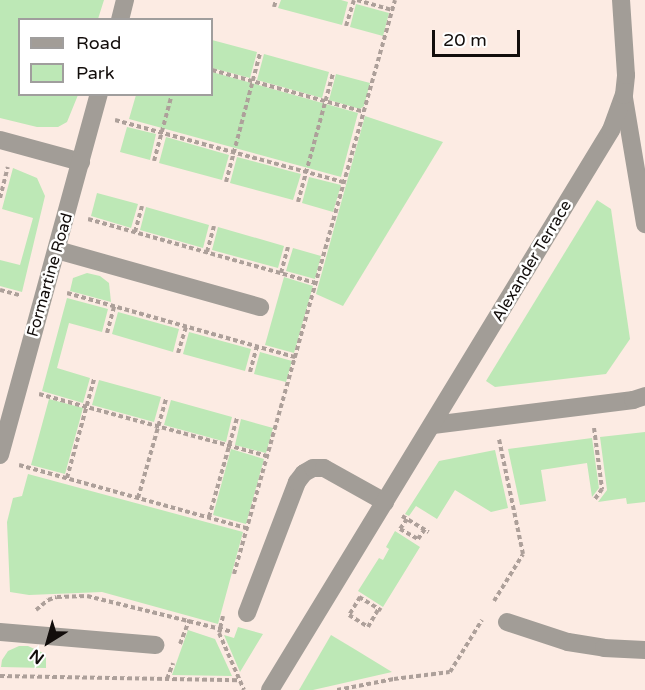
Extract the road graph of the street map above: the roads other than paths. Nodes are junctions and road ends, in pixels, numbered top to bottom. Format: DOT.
graph roads {
  1 [pos="125,0"];
  2 [pos="621,0"];
  3 [pos="120,18"];
  4 [pos="624,94"];
  5 [pos="98,96"];
  6 [pos="7,142"];
  7 [pos="81,162"];
  8 [pos="645,224"];
  9 [pos="57,250"];
  10 [pos="260,306"];
  11 [pos="645,396"];
  12 [pos="433,425"];
  13 [pos="0,454"];
  14 [pos="385,502"];
  15 [pos="247,613"];
  16 [pos="507,622"];
  17 [pos="0,632"];
  18 [pos="155,645"];
  19 [pos="645,650"];
  20 [pos="270,690"];
  1 -- 3 [label="street"];
  2 -- 4 [label="street, Alexander Terrace"];
  4 -- 8 [label="street, Alexander Terrace"];
  4 -- 12 [label="street, Alexander Terrace"];
  5 -- 7 [label="street, Formartine Road"];
  6 -- 7 [label="street"];
  7 -- 9 [label="street, Formartine Road"];
  9 -- 10 [label="street"];
  9 -- 13 [label="street, Formartine Road"];
  11 -- 12 [label="street"];
  12 -- 14 [label="street, Alexander Terrace"];
  14 -- 15 [label="street"];
  14 -- 20 [label="street, Alexander Terrace"];
  16 -- 19 [label="street"];
  17 -- 18 [label="street"];
}
